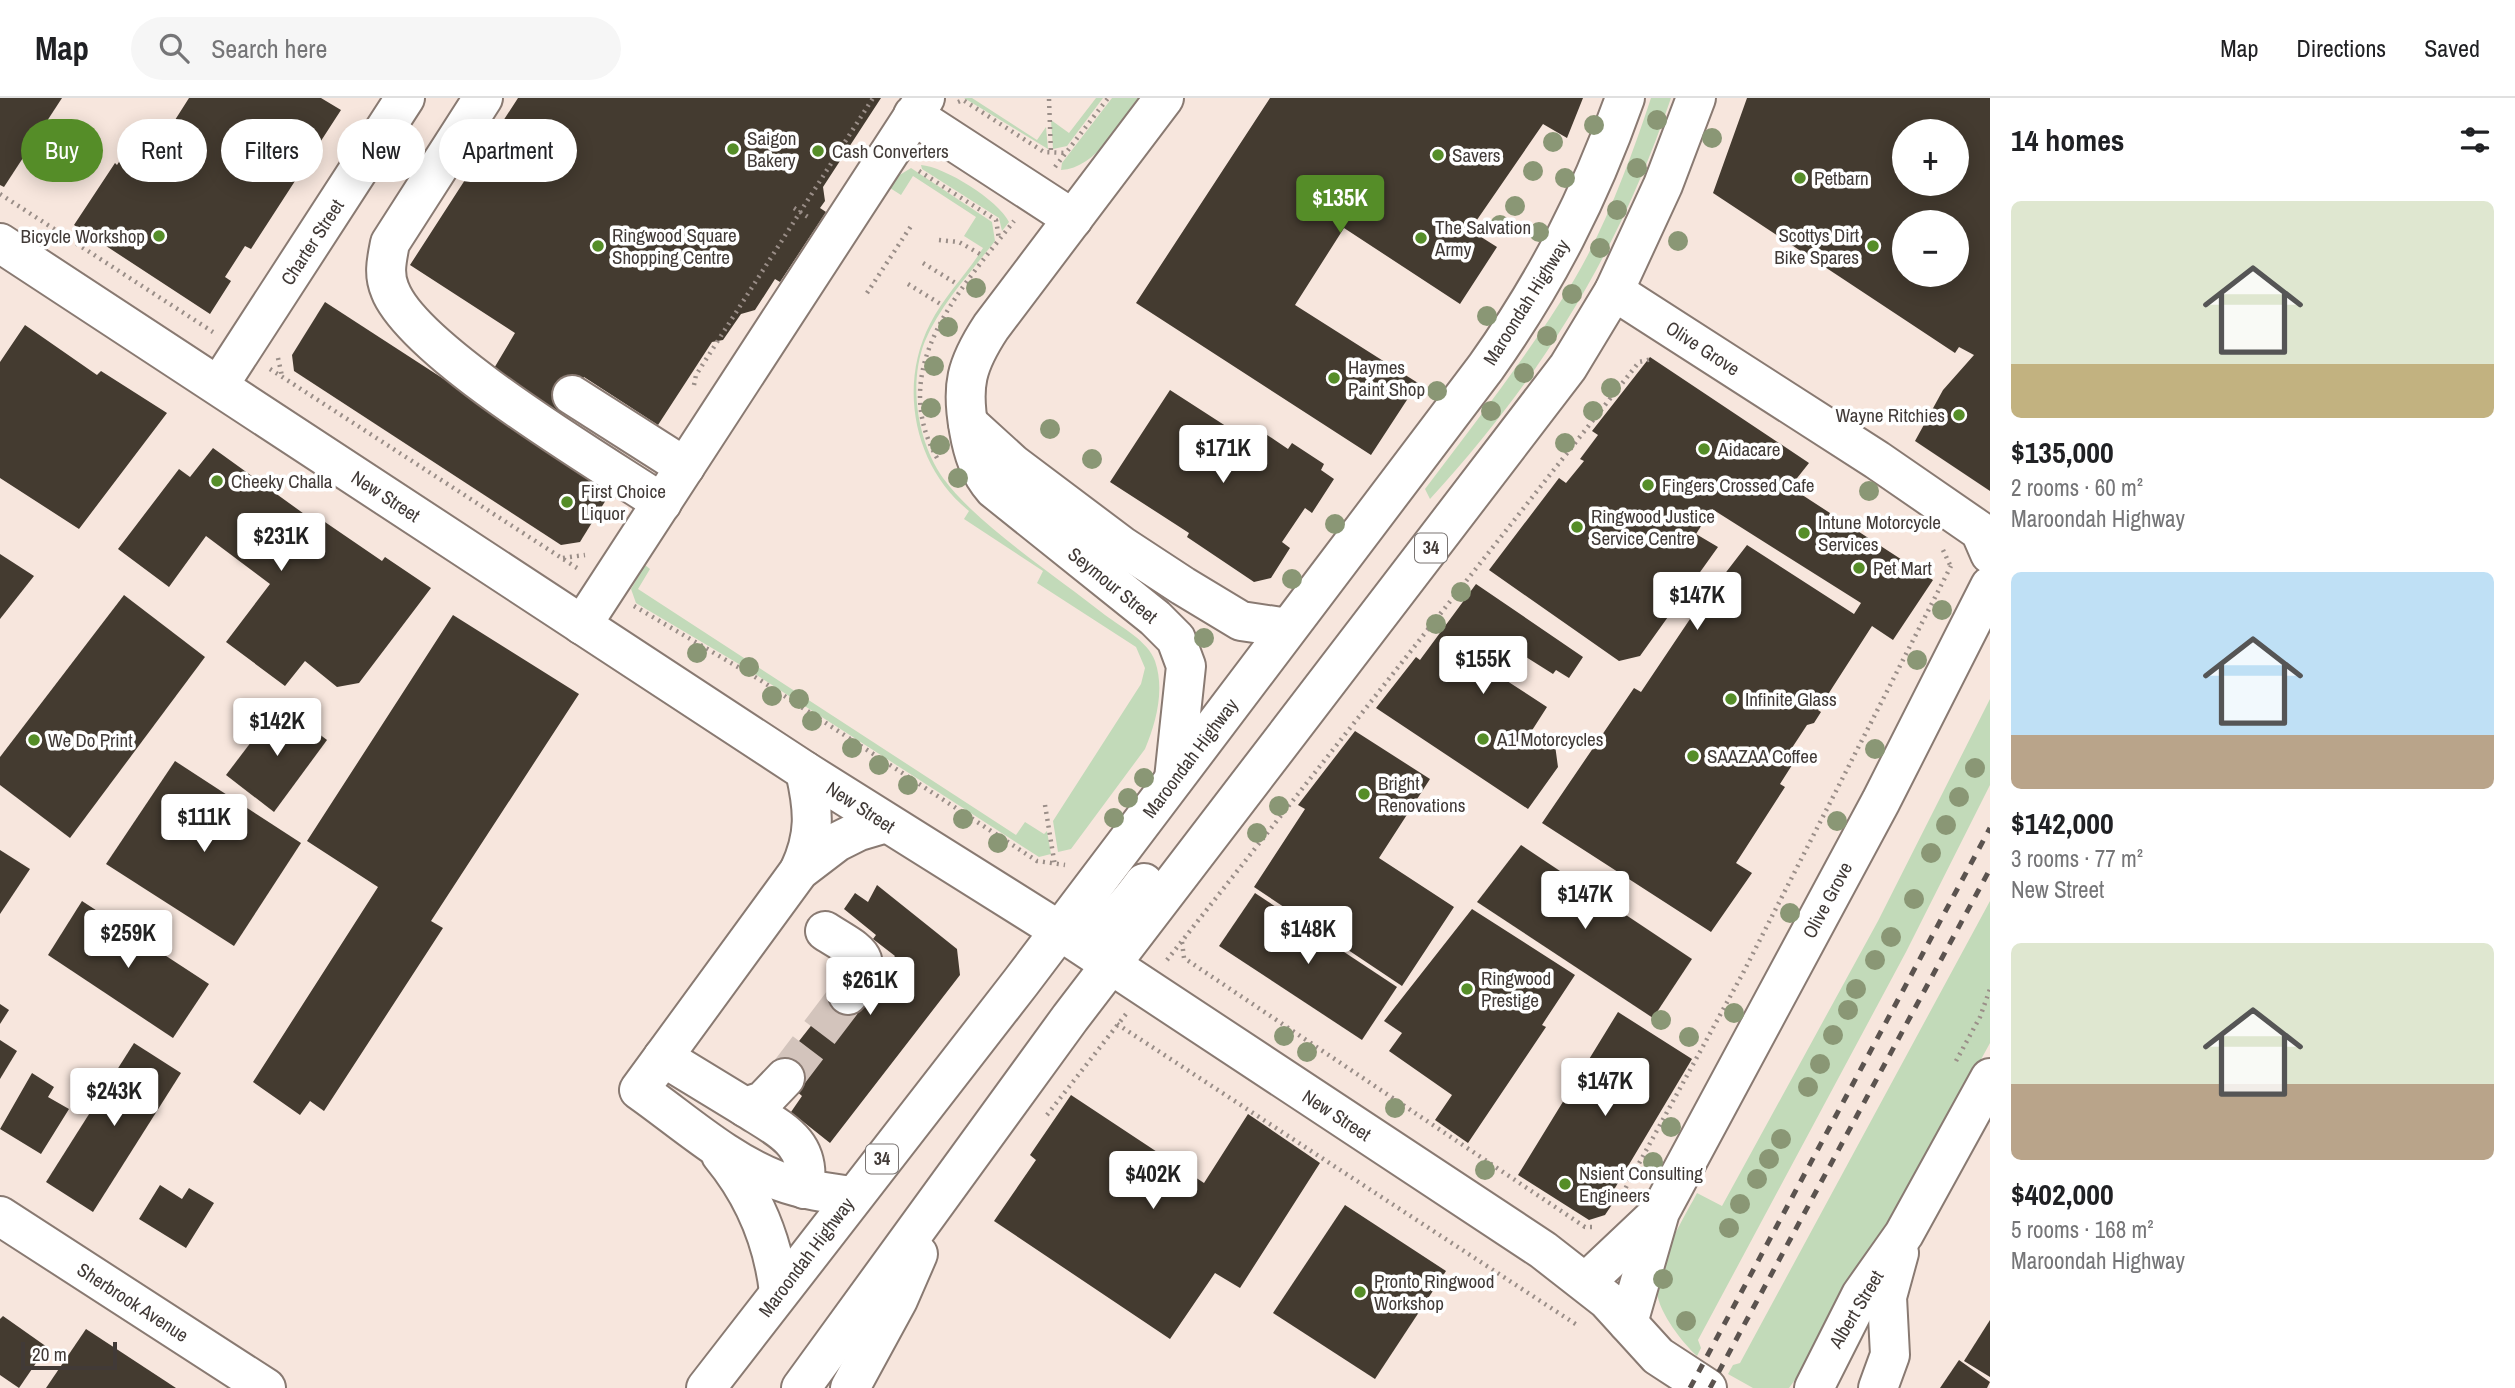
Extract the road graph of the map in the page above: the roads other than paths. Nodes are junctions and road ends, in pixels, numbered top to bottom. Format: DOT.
graph roads {
  1 [pos="405,98"];
  2 [pos="483,98"];
  3 [pos="1164,98"];
  4 [pos="1625,98"];
  5 [pos="1696,98"];
  6 [pos="919,107"];
  7 [pos="1073,219"];
  8 [pos="0,243"];
  9 [pos="1614,291"];
  10 [pos="219,385"];
  11 [pos="572,395"];
  12 [pos="968,423"];
  13 [pos="1526,424"];
  14 [pos="685,467"];
  15 [pos="662,503"];
  16 [pos="1990,554"];
  17 [pos="1990,586"];
  18 [pos="582,625"];
  19 [pos="1288,628"];
  20 [pos="805,771"];
  21 [pos="1174,779"];
  22 [pos="886,823"];
  23 [pos="799,872"];
  24 [pos="825,931"];
  25 [pos="1060,931"];
  26 [pos="1111,965"];
  27 [pos="848,995"];
  28 [pos="671,1046"];
  29 [pos="1990,1078"];
  30 [pos="745,1107"];
  31 [pos="710,1141"];
  32 [pos="804,1189"];
  33 [pos="943,1194"];
  34 [pos="853,1196"];
  35 [pos="1660,1212"];
  36 [pos="0,1216"];
  37 [pos="1905,1234"];
  38 [pos="1586,1282"];
  39 [pos="779,1292"];
  40 [pos="1628,1323"];
  41 [pos="266,1388"];
  42 [pos="706,1388"];
  43 [pos="801,1388"];
  44 [pos="850,1388"];
  45 [pos="1707,1388"];
  46 [pos="1814,1388"];
  47 [pos="1878,1388"];
  1 -- 10 [label="main road, Charter Street"];
  2 -- 15 [label="main road"];
  3 -- 7 [label="main road, Seymour Street"];
  4 -- 19 [label="main road, Maroondah Highway / 34"];
  5 -- 9 [label="main road, 34"];
  6 -- 7 [label="main road"];
  6 -- 14 [label="main road"];
  7 -- 12 [label="main road, Seymour Street"];
  8 -- 10 [label="main road, New Street"];
  9 -- 13 [label="main road, 34"];
  9 -- 16 [label="main road, Olive Grove"];
  10 -- 18 [label="main road, New Street"];
  11 -- 14 [label="main road"];
  12 -- 19 [label="main road, Seymour Street"];
  12 -- 21 [label="main road, Seymour Street"];
  13 -- 25 [label="main road"];
  13 -- 26 [label="main road, 34"];
  14 -- 15 [label="main road"];
  15 -- 18 [label="main road"];
  17 -- 35 [label="main road, Olive Grove"];
  18 -- 20 [label="main road, New Street"];
  19 -- 21 [label="main road, Maroondah Highway / 34"];
  20 -- 22 [label="main road, New Street"];
  20 -- 23 [label="main road"];
  21 -- 25 [label="main road, Maroondah Highway / 34"];
  22 -- 23 [label="main road"];
  22 -- 25 [label="main road, New Street"];
  23 -- 28 [label="main road"];
  24 -- 27 [label="main road"];
  25 -- 26 [label="main road, New Street"];
  25 -- 34 [label="main road, Maroondah Highway / 34"];
  26 -- 33 [label="main road, 34"];
  26 -- 38 [label="main road, New Street"];
  28 -- 30 [label="main road"];
  28 -- 30 [label="main road"];
  28 -- 31 [label="main road"];
  29 -- 37 [label="main road, Albert Street"];
  30 -- 32 [label="main road"];
  31 -- 32 [label="main road"];
  31 -- 39 [label="main road"];
  32 -- 34 [label="main road"];
  33 -- 43 [label="main road, 34"];
  33 -- 44 [label="main road"];
  34 -- 39 [label="main road, Maroondah Highway / 34"];
  35 -- 38 [label="main road, Olive Grove"];
  35 -- 40 [label="main road, Olive Grove"];
  36 -- 41 [label="main road, Sherbrook Avenue"];
  37 -- 46 [label="main road, Albert Street"];
  37 -- 47 [label="main road, Albert Street"];
  38 -- 40 [label="main road, New Street"];
  39 -- 42 [label="main road, Maroondah Highway / 34"];
  40 -- 45 [label="main road, New Street"];
}
